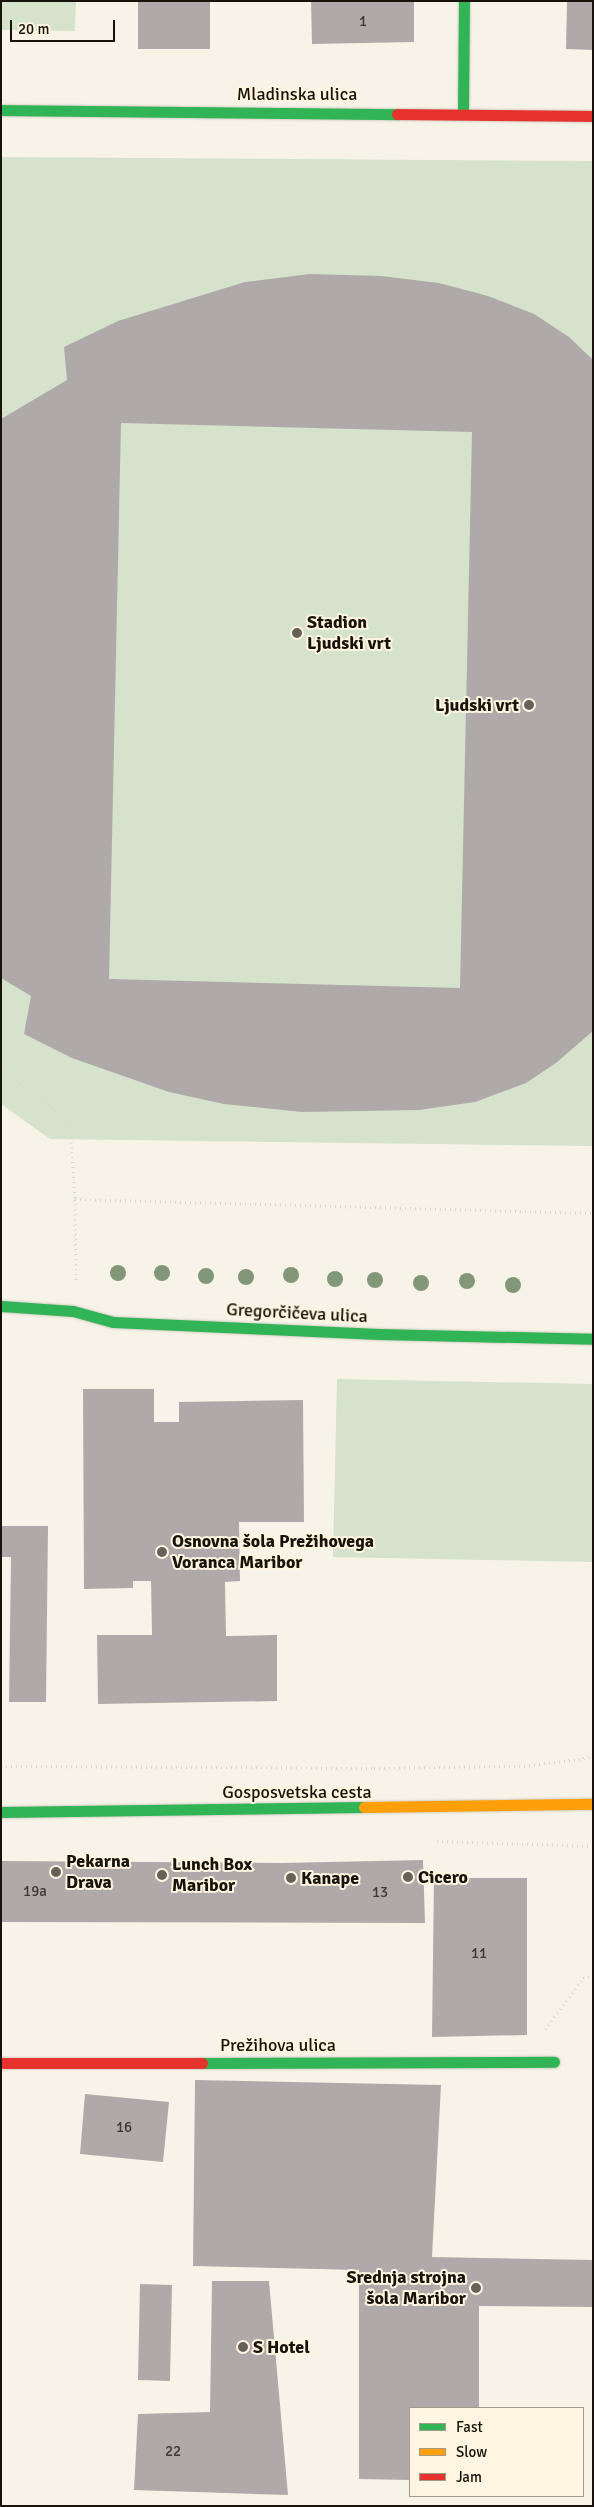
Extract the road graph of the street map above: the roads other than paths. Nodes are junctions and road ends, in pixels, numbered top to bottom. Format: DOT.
graph roads {
  1 [pos="464,1"];
  2 [pos="1,110"];
  3 [pos="463,112"];
  4 [pos="593,116"];
  5 [pos="1,1306"];
  6 [pos="593,1339"];
  7 [pos="593,1804"];
  8 [pos="1,1812"];
  9 [pos="554,2062"];
  10 [pos="1,2063"];
  1 -- 3 [label="street"];
  2 -- 3 [label="street, Mladinska ulica"];
  3 -- 4 [label="street, Mladinska ulica"];
  5 -- 6 [label="street, Gregorčičeva ulica"];
  7 -- 8 [label="street, Gosposvetska cesta"];
  9 -- 10 [label="street, Prežihova ulica"];
}
